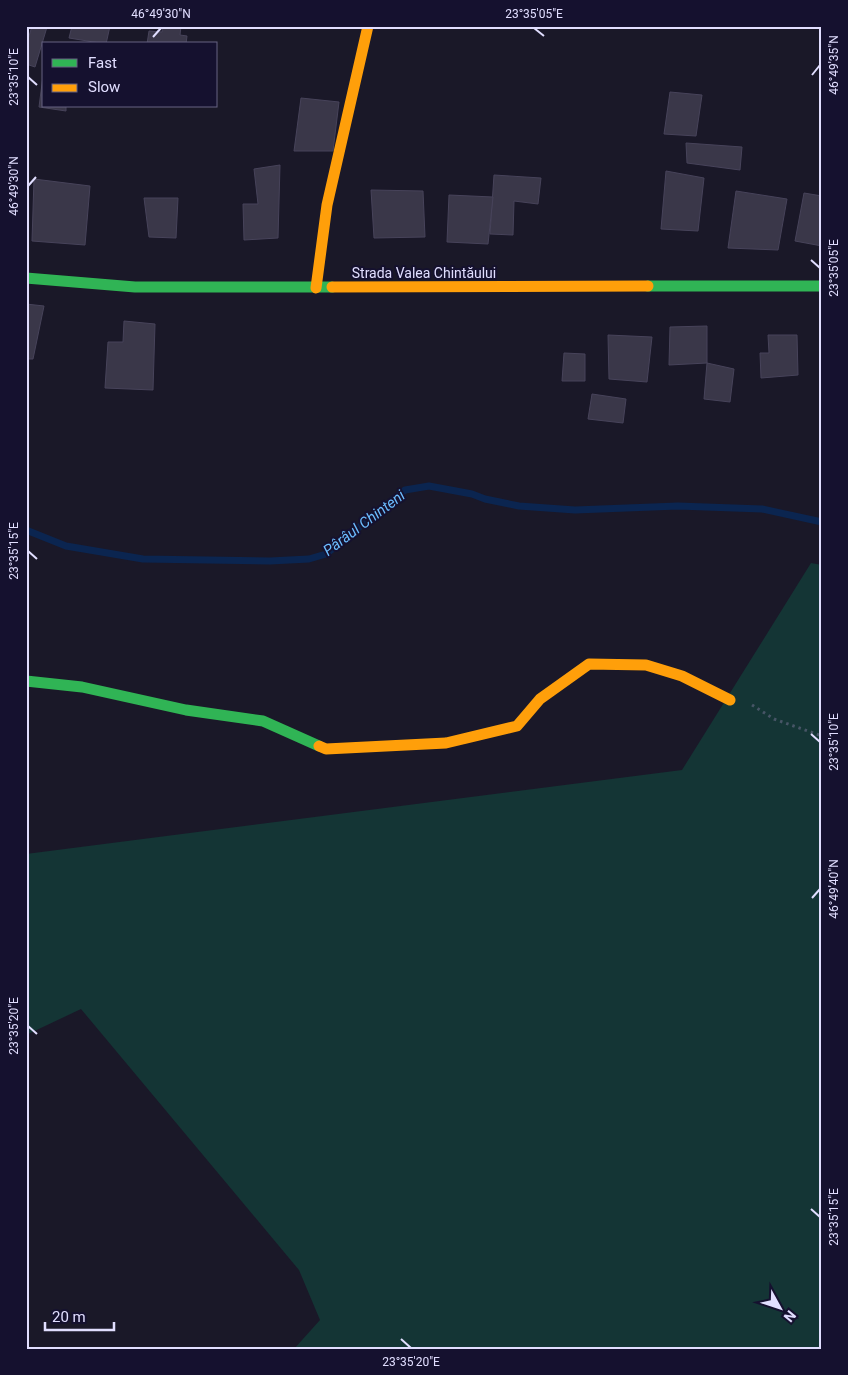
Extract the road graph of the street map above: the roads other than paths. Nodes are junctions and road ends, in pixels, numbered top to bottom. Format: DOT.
graph roads {
  1 [pos="368,26"];
  2 [pos="26,278"];
  3 [pos="822,286"];
  4 [pos="316,288"];
  5 [pos="26,681"];
  6 [pos="730,700"];
  1 -- 4 [label="street"];
  2 -- 4 [label="street, Strada Valea Chintăului"];
  3 -- 4 [label="street, Strada Valea Chintăului"];
  5 -- 6 [label="street"];
}
